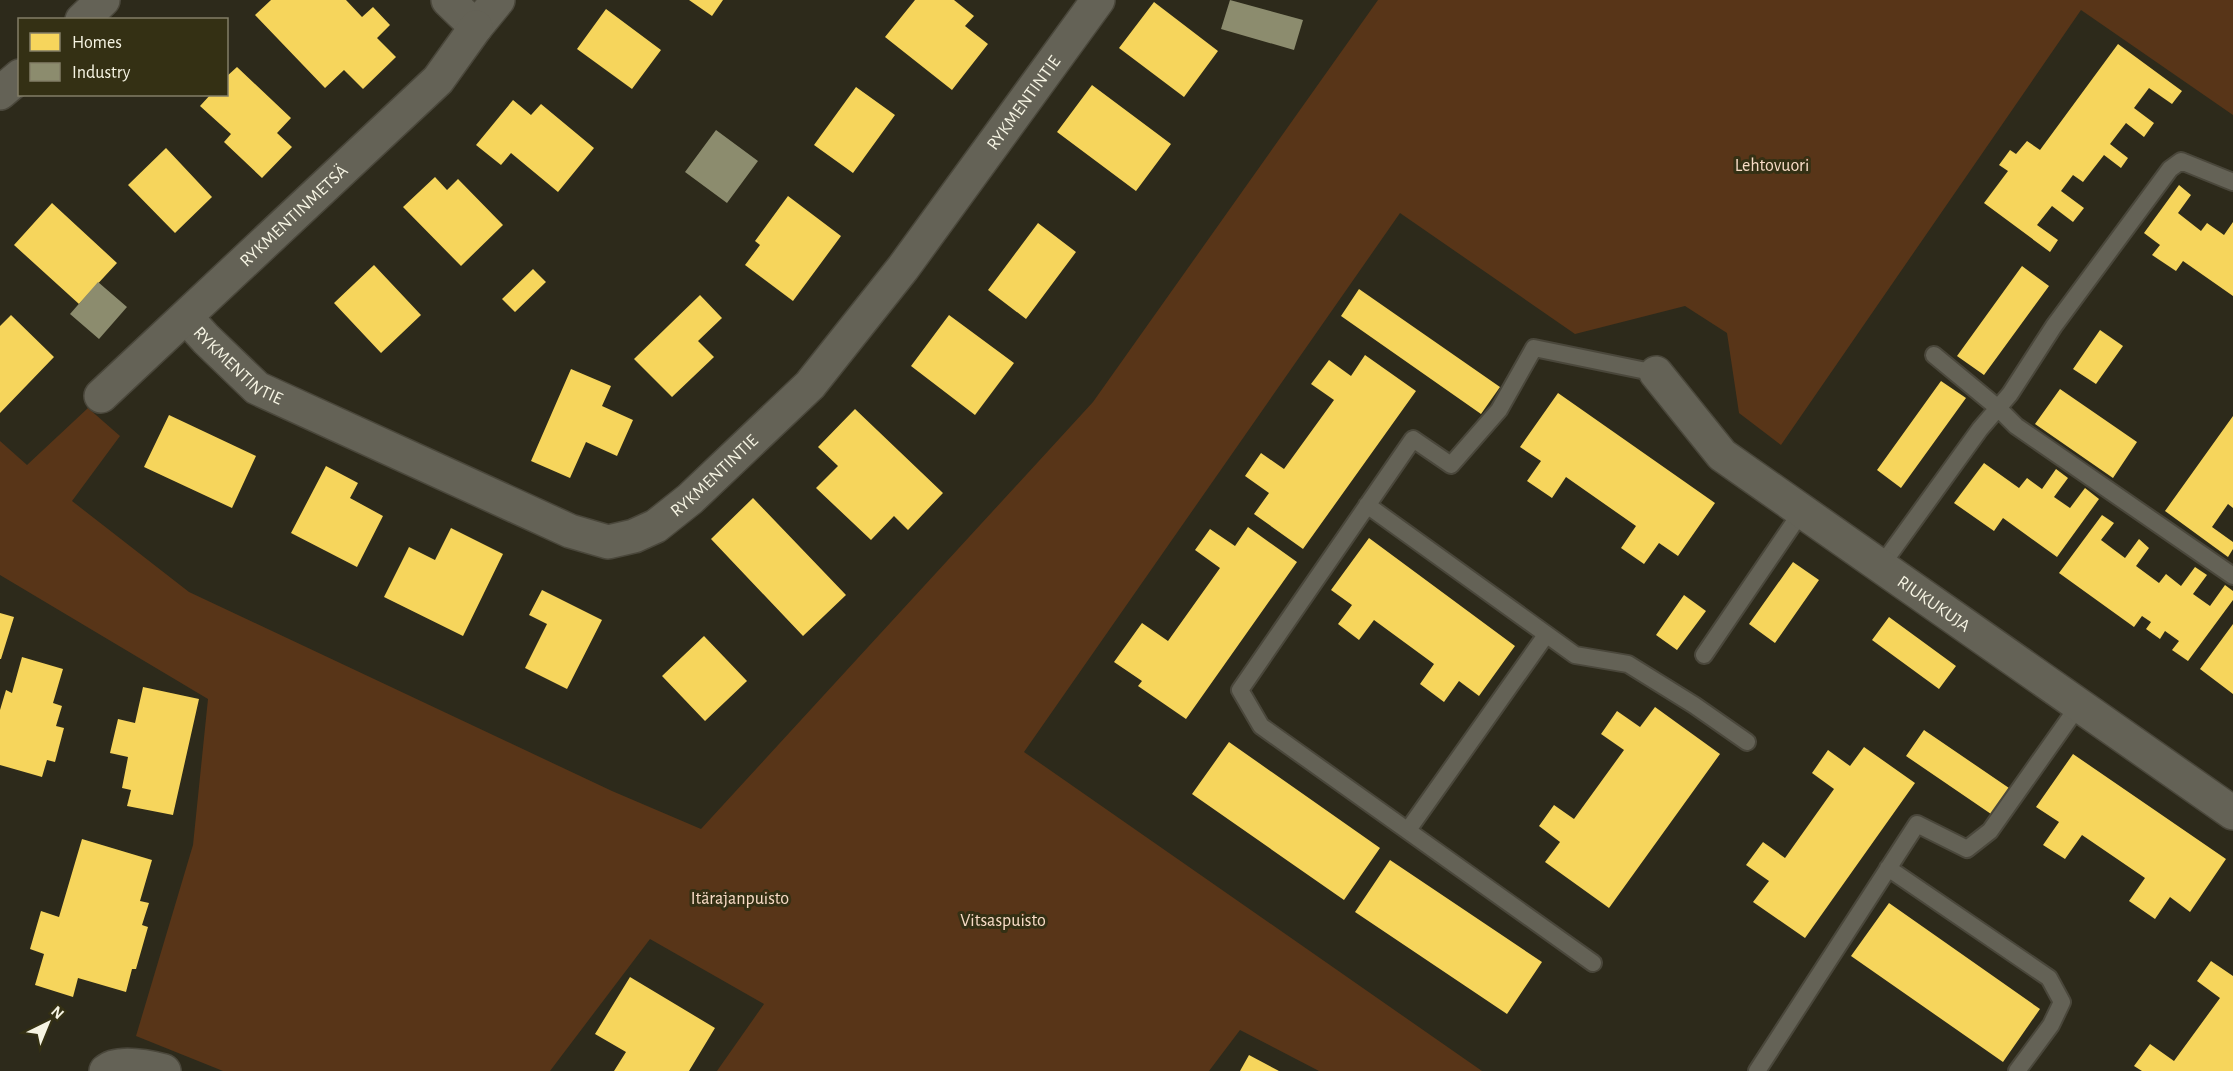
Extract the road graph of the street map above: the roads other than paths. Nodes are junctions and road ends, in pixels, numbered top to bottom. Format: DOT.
graph roads {
  1 [pos="103,0"];
  2 [pos="448,0"];
  3 [pos="498,0"];
  4 [pos="1098,0"];
  5 [pos="84,18"];
  6 [pos="476,27"];
  7 [pos="18,78"];
  8 [pos="0,93"];
  9 [pos="2233,182"];
  10 [pos="186,317"];
  11 [pos="1934,356"];
  12 [pos="1656,373"];
  13 [pos="101,396"];
  14 [pos="1998,408"];
  15 [pos="1367,506"];
  16 [pos="1802,511"];
  17 [pos="1881,566"];
  18 [pos="2232,574"];
  19 [pos="1546,635"];
  20 [pos="1704,655"];
  21 [pos="2079,705"];
  22 [pos="1747,742"];
  23 [pos="2233,813"];
  24 [pos="1408,830"];
  25 [pos="1888,868"];
  26 [pos="1593,963"];
  27 [pos="106,1071"];
  28 [pos="164,1071"];
  29 [pos="1757,1071"];
  30 [pos="2017,1071"];
  1 -- 5 [label="street"];
  2 -- 6 [label="street"];
  3 -- 6 [label="street"];
  4 -- 10 [label="street, RYKMENTINTIE"];
  6 -- 10 [label="street, RYKMENTINMETSÄ"];
  7 -- 8 [label="street"];
  9 -- 14 [label="lane"];
  10 -- 13 [label="street, RYKMENTINMETSÄ"];
  11 -- 14 [label="lane"];
  12 -- 15 [label="lane"];
  12 -- 16 [label="street, RIUKUKUJA"];
  14 -- 17 [label="lane"];
  14 -- 18 [label="lane"];
  15 -- 19 [label="lane"];
  15 -- 24 [label="lane"];
  16 -- 17 [label="street, RIUKUKUJA"];
  16 -- 20 [label="lane"];
  17 -- 21 [label="street, RIUKUKUJA"];
  19 -- 22 [label="lane"];
  19 -- 24 [label="lane"];
  21 -- 23 [label="street, RIUKUKUJA"];
  21 -- 25 [label="lane"];
  24 -- 26 [label="lane"];
  25 -- 29 [label="lane"];
  25 -- 30 [label="lane"];
  27 -- 28 [label="street"];
}
